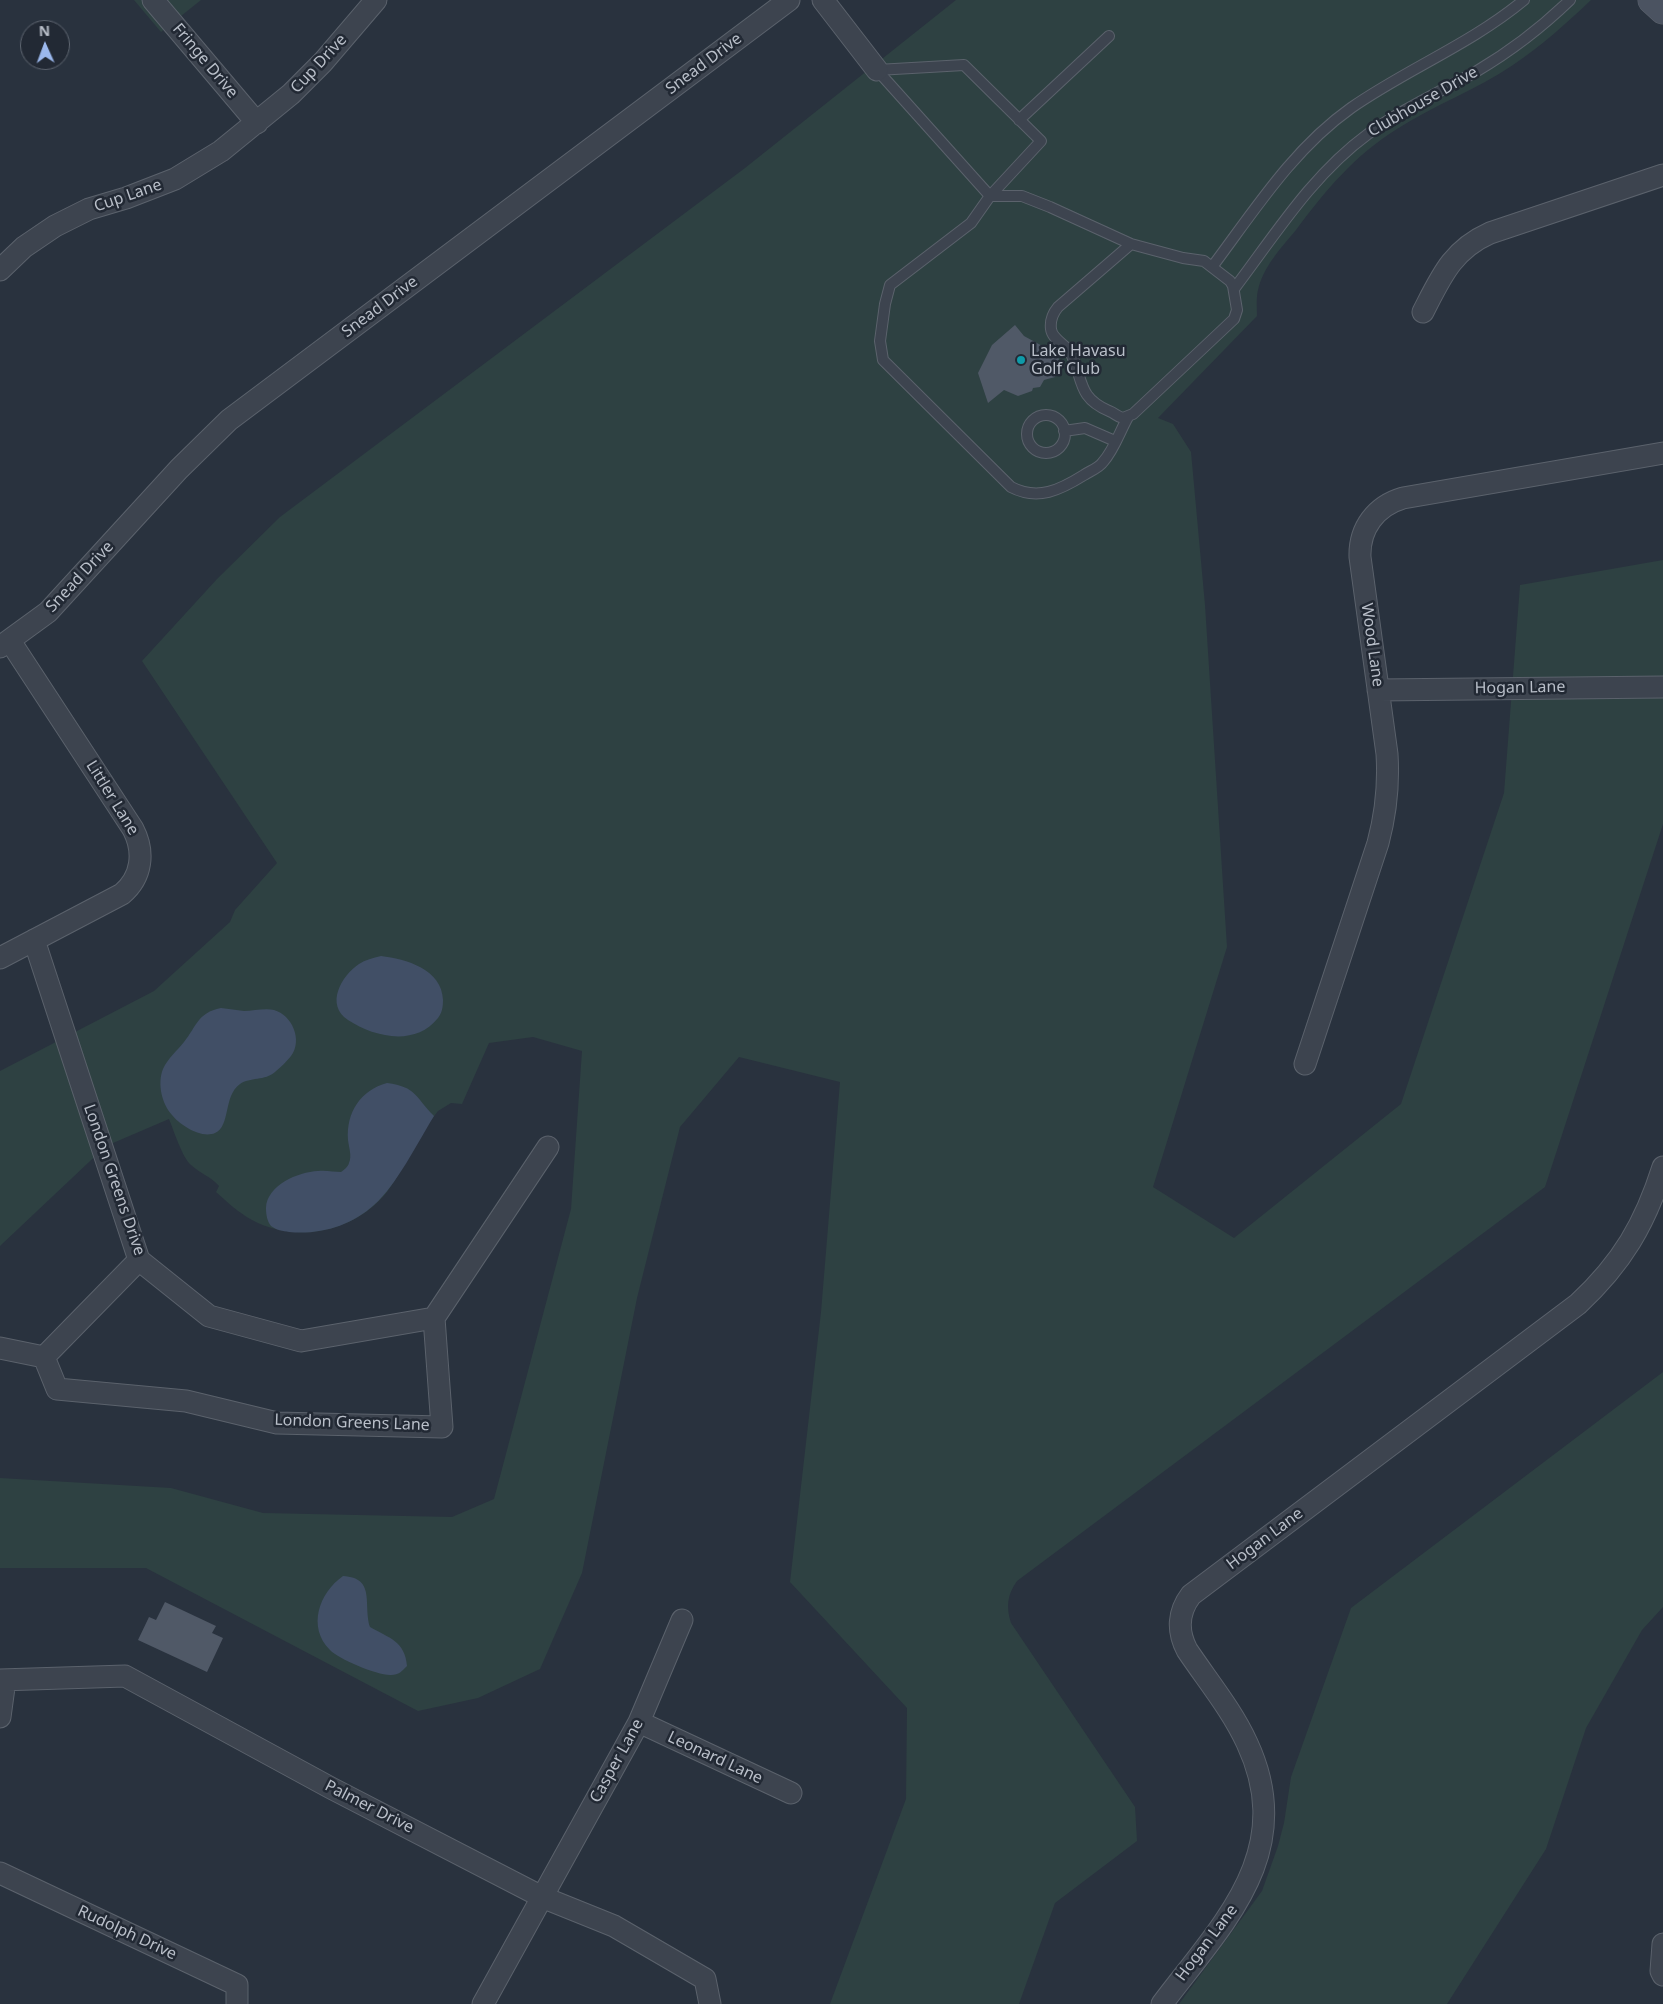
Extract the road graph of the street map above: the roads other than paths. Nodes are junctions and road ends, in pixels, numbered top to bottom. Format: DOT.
graph roads {
  1 [pos="153,0"];
  2 [pos="376,0"];
  3 [pos="789,0"];
  4 [pos="823,0"];
  5 [pos="1524,0"];
  6 [pos="1570,0"];
  7 [pos="1652,0"];
  8 [pos="1663,10"];
  9 [pos="1109,36"];
  10 [pos="877,70"];
  11 [pos="1019,120"];
  12 [pos="257,123"];
  13 [pos="1663,175"];
  14 [pos="990,196"];
  15 [pos="1131,244"];
  16 [pos="1212,267"];
  17 [pos="0,270"];
  18 [pos="1234,289"];
  19 [pos="1423,312"];
  20 [pos="1128,417"];
  21 [pos="1064,430"];
  22 [pos="1115,441"];
  23 [pos="1663,453"];
  24 [pos="5,644"];
  25 [pos="1663,687"];
  26 [pos="1378,690"];
  27 [pos="34,940"];
  28 [pos="0,958"];
  29 [pos="1305,1064"];
  30 [pos="548,1147"];
  31 [pos="1663,1167"];
  32 [pos="138,1260"];
  33 [pos="434,1318"];
  34 [pos="0,1348"];
  35 [pos="44,1357"];
  36 [pos="682,1620"];
  37 [pos="3,1680"];
  38 [pos="0,1717"];
  39 [pos="640,1722"];
  40 [pos="791,1793"];
  41 [pos="0,1873"];
  42 [pos="542,1897"];
  43 [pos="1663,1944"];
  44 [pos="1663,1975"];
  45 [pos="237,2004"];
  46 [pos="483,2004"];
  47 [pos="710,2004"];
  48 [pos="1162,2004"];
  1 -- 12 [label="street, Fringe Drive"];
  2 -- 12 [label="street, Cup Drive"];
  3 -- 24 [label="street, Snead Drive"];
  4 -- 10 [label="street"];
  5 -- 16 [label="lane, Clubhouse Drive"];
  6 -- 18 [label="lane, Clubhouse Drive"];
  7 -- 8 [label="main road"];
  9 -- 11 [label="lane"];
  10 -- 11 [label="lane"];
  10 -- 14 [label="lane"];
  11 -- 14 [label="lane"];
  12 -- 17 [label="street, Cup Lane"];
  13 -- 19 [label="street"];
  14 -- 15 [label="lane"];
  14 -- 22 [label="lane"];
  15 -- 16 [label="lane"];
  15 -- 20 [label="lane"];
  16 -- 18 [label="lane"];
  18 -- 20 [label="lane"];
  20 -- 22 [label="lane"];
  21 -- 22 [label="lane"];
  23 -- 26 [label="street, Wood Lane"];
  24 -- 27 [label="street, Littler Lane"];
  25 -- 26 [label="street, Hogan Lane"];
  26 -- 29 [label="street, Wood Lane"];
  27 -- 28 [label="street, Littler Lane"];
  27 -- 32 [label="street, London Greens Drive"];
  30 -- 33 [label="street"];
  31 -- 48 [label="street, Hogan Lane"];
  32 -- 33 [label="street, London Greens Drive"];
  32 -- 35 [label="street"];
  33 -- 35 [label="street, London Greens Lane"];
  34 -- 35 [label="street"];
  36 -- 39 [label="street, Casper Lane"];
  37 -- 38 [label="street"];
  37 -- 42 [label="street, Palmer Drive"];
  39 -- 40 [label="street, Leonard Lane"];
  39 -- 42 [label="street, Casper Lane"];
  41 -- 45 [label="street, Rudolph Drive"];
  42 -- 46 [label="street, Casper Lane"];
  42 -- 47 [label="street, Palmer Drive"];
  43 -- 44 [label="street"];
}
